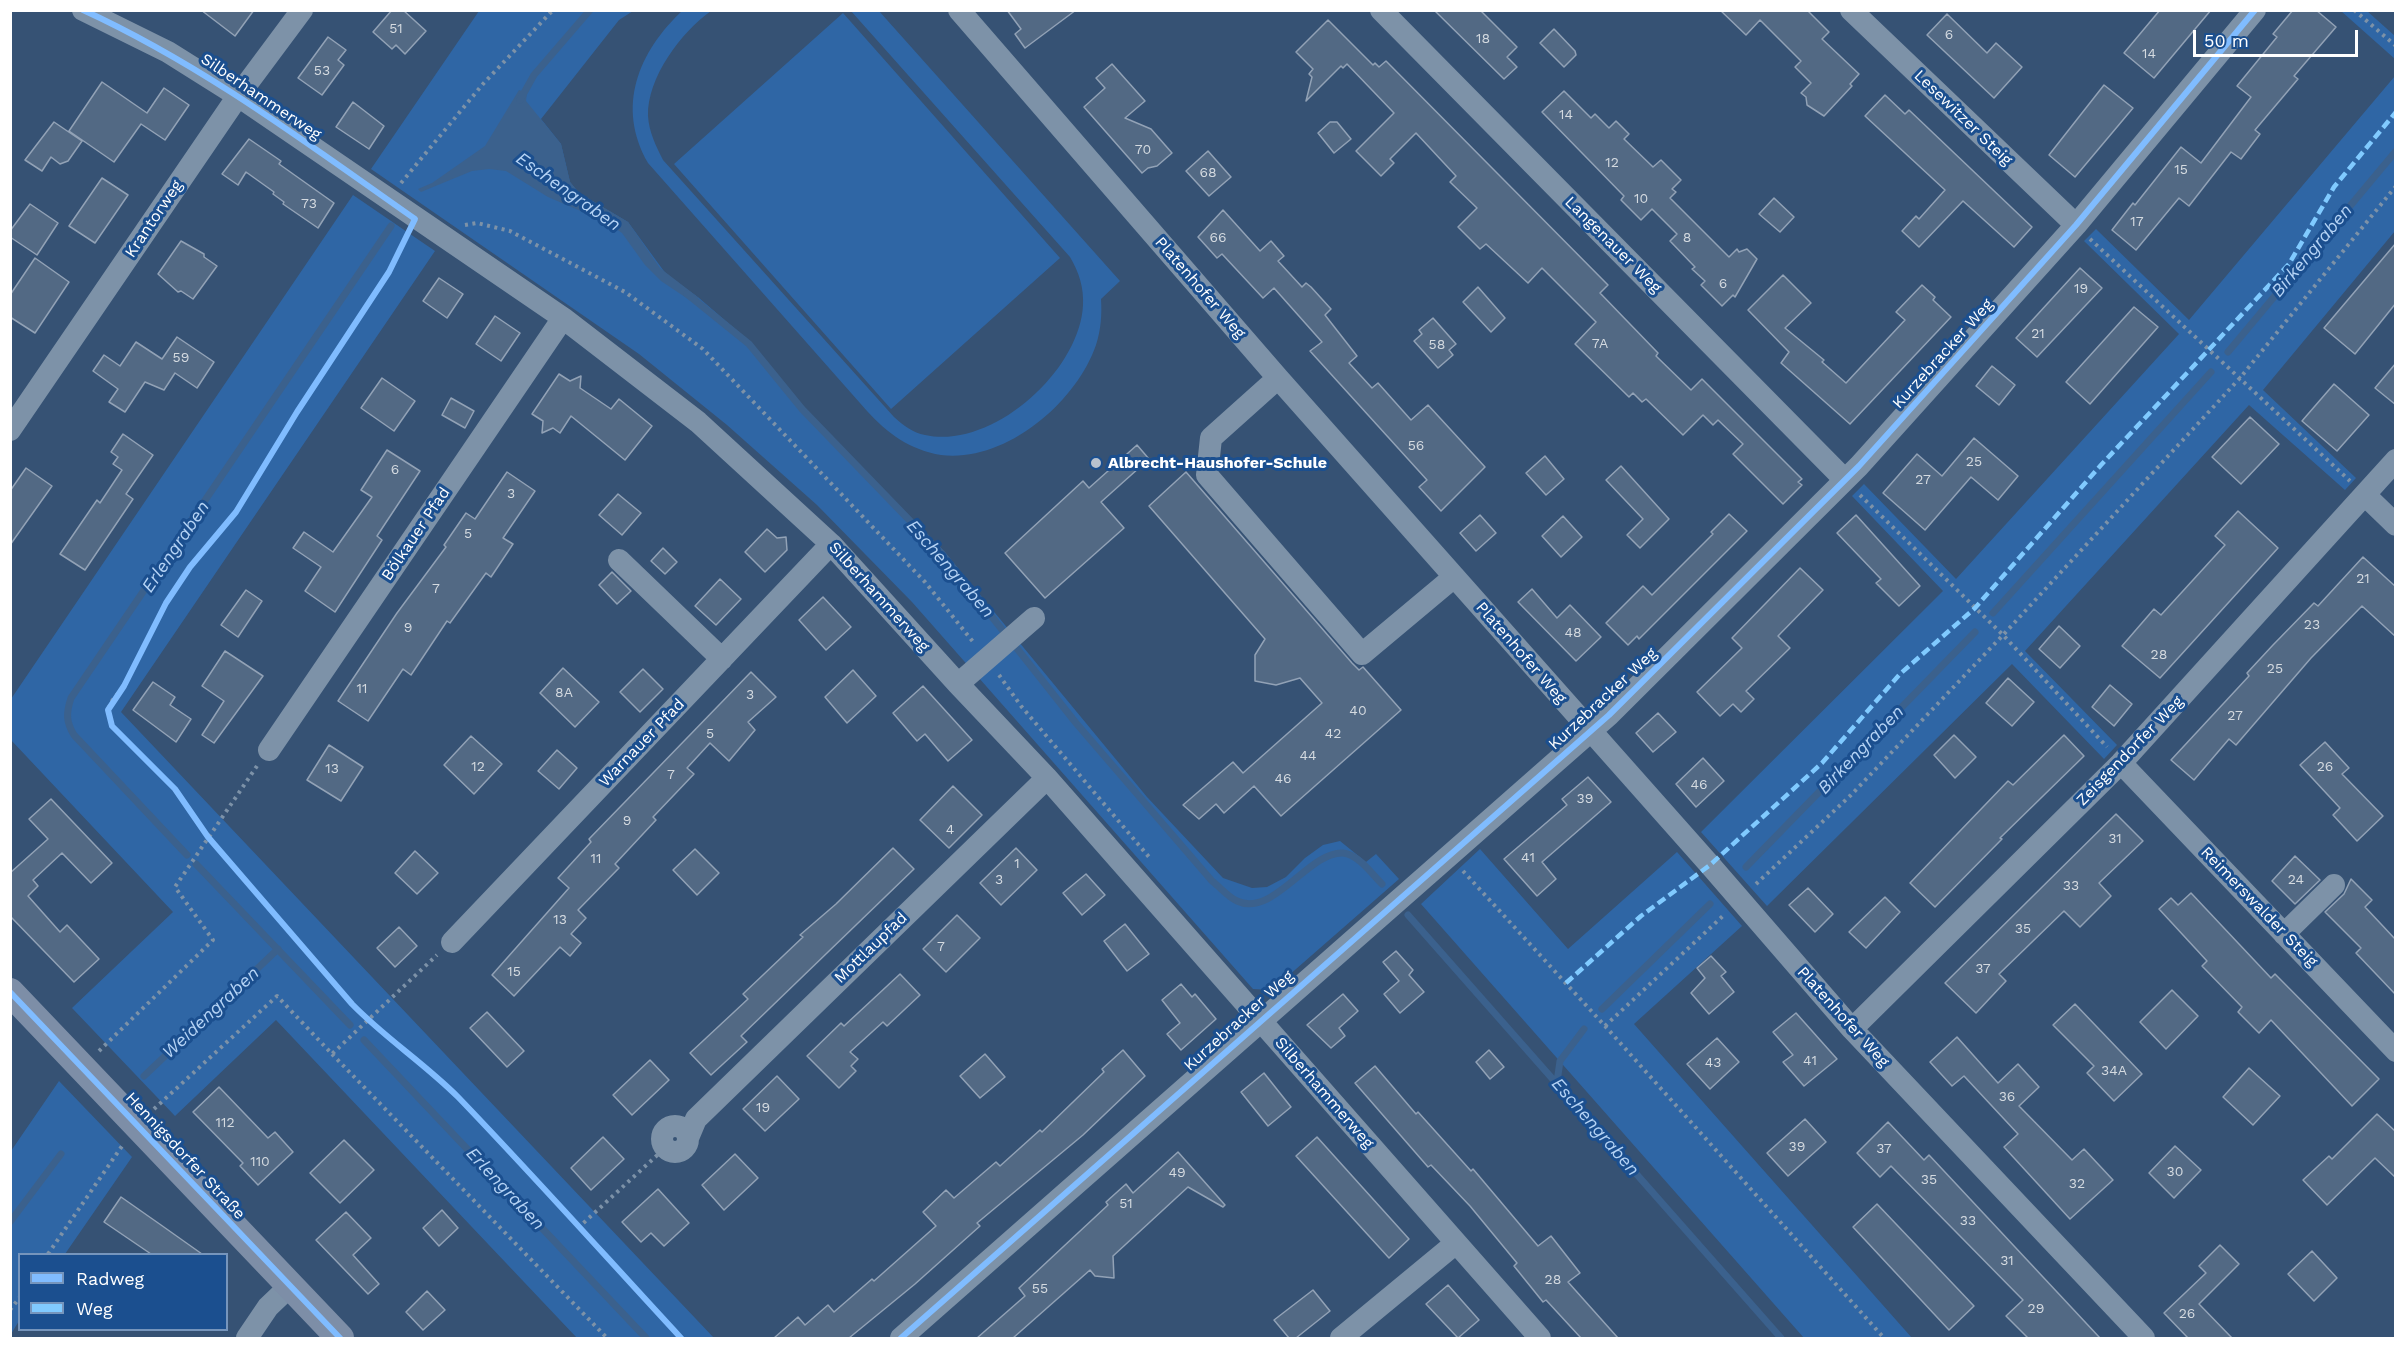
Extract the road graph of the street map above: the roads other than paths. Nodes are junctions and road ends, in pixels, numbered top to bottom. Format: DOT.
graph roads {
  1 [pos="83,10"];
  2 [pos="302,10"];
  3 [pos="1381,10"];
  4 [pos="1851,10"];
  5 [pos="2255,10"];
  6 [pos="961,12"];
  7 [pos="238,96"];
  8 [pos="2076,225"];
  9 [pos="563,318"];
  10 [pos="1278,378"];
  11 [pos="10,430"];
  12 [pos="2396,460"];
  13 [pos="1845,480"];
  14 [pos="2366,496"];
  15 [pos="2396,525"];
  16 [pos="831,544"];
  17 [pos="619,560"];
  18 [pos="1454,577"];
  19 [pos="1030,622"];
  20 [pos="722,659"];
  21 [pos="958,684"];
  22 [pos="1590,731"];
  23 [pos="269,750"];
  24 [pos="2121,763"];
  25 [pos="1047,778"];
  26 [pos="2334,885"];
  27 [pos="2284,934"];
  28 [pos="452,942"];
  29 [pos="10,992"];
  30 [pos="1261,1021"];
  31 [pos="1852,1029"];
  32 [pos="2396,1051"];
  33 [pos="688,1128"];
  34 [pos="1456,1243"];
  35 [pos="290,1286"];
  36 [pos="247,1338"];
  37 [pos="340,1338"];
  38 [pos="901,1338"];
  39 [pos="1341,1338"];
  40 [pos="1540,1338"];
  41 [pos="2144,1338"];
  1 -- 7 [label="street, Silberhammerweg"];
  2 -- 7 [label="street, Krantorweg"];
  3 -- 13 [label="street, Langenauer Weg"];
  4 -- 8 [label="street, Lesewitzer Steig"];
  5 -- 8 [label="street, Kurzebracker Weg"];
  6 -- 10 [label="street, Platenhofer Weg"];
  7 -- 9 [label="street, Silberhammerweg"];
  7 -- 11 [label="street, Krantorweg"];
  8 -- 13 [label="street, Kurzebracker Weg"];
  9 -- 16 [label="street, Silberhammerweg"];
  9 -- 23 [label="street, Bölkauer Pfad"];
  10 -- 18 [label="street, Platenhofer Weg"];
  10 -- 18 [label="street"];
  12 -- 14 [label="street, Zeisgendorfer Weg"];
  13 -- 22 [label="street, Kurzebracker Weg"];
  14 -- 15 [label="street"];
  14 -- 24 [label="street, Zeisgendorfer Weg"];
  16 -- 20 [label="street, Warnauer Pfad"];
  16 -- 21 [label="street, Silberhammerweg"];
  17 -- 20 [label="street"];
  18 -- 22 [label="street, Platenhofer Weg"];
  19 -- 21 [label="street"];
  20 -- 28 [label="street, Warnauer Pfad"];
  21 -- 25 [label="street, Silberhammerweg"];
  22 -- 30 [label="street, Kurzebracker Weg"];
  22 -- 31 [label="street, Platenhofer Weg"];
  24 -- 27 [label="street, Reimerswalder Steig"];
  24 -- 31 [label="street, Zeisgendorfer Weg"];
  25 -- 30 [label="street, Silberhammerweg"];
  25 -- 33 [label="street, Mottlaupfad"];
  26 -- 27 [label="street"];
  27 -- 32 [label="street, Reimerswalder Steig"];
  29 -- 35 [label="main road, Hennigsdorfer Straße"];
  30 -- 34 [label="street, Silberhammerweg"];
  30 -- 38 [label="street, Kurzebracker Weg"];
  31 -- 41 [label="street, Platenhofer Weg"];
  34 -- 39 [label="street"];
  34 -- 40 [label="street, Silberhammerweg"];
  35 -- 36 [label="street"];
  35 -- 37 [label="main road, Hennigsdorfer Straße"];
}
